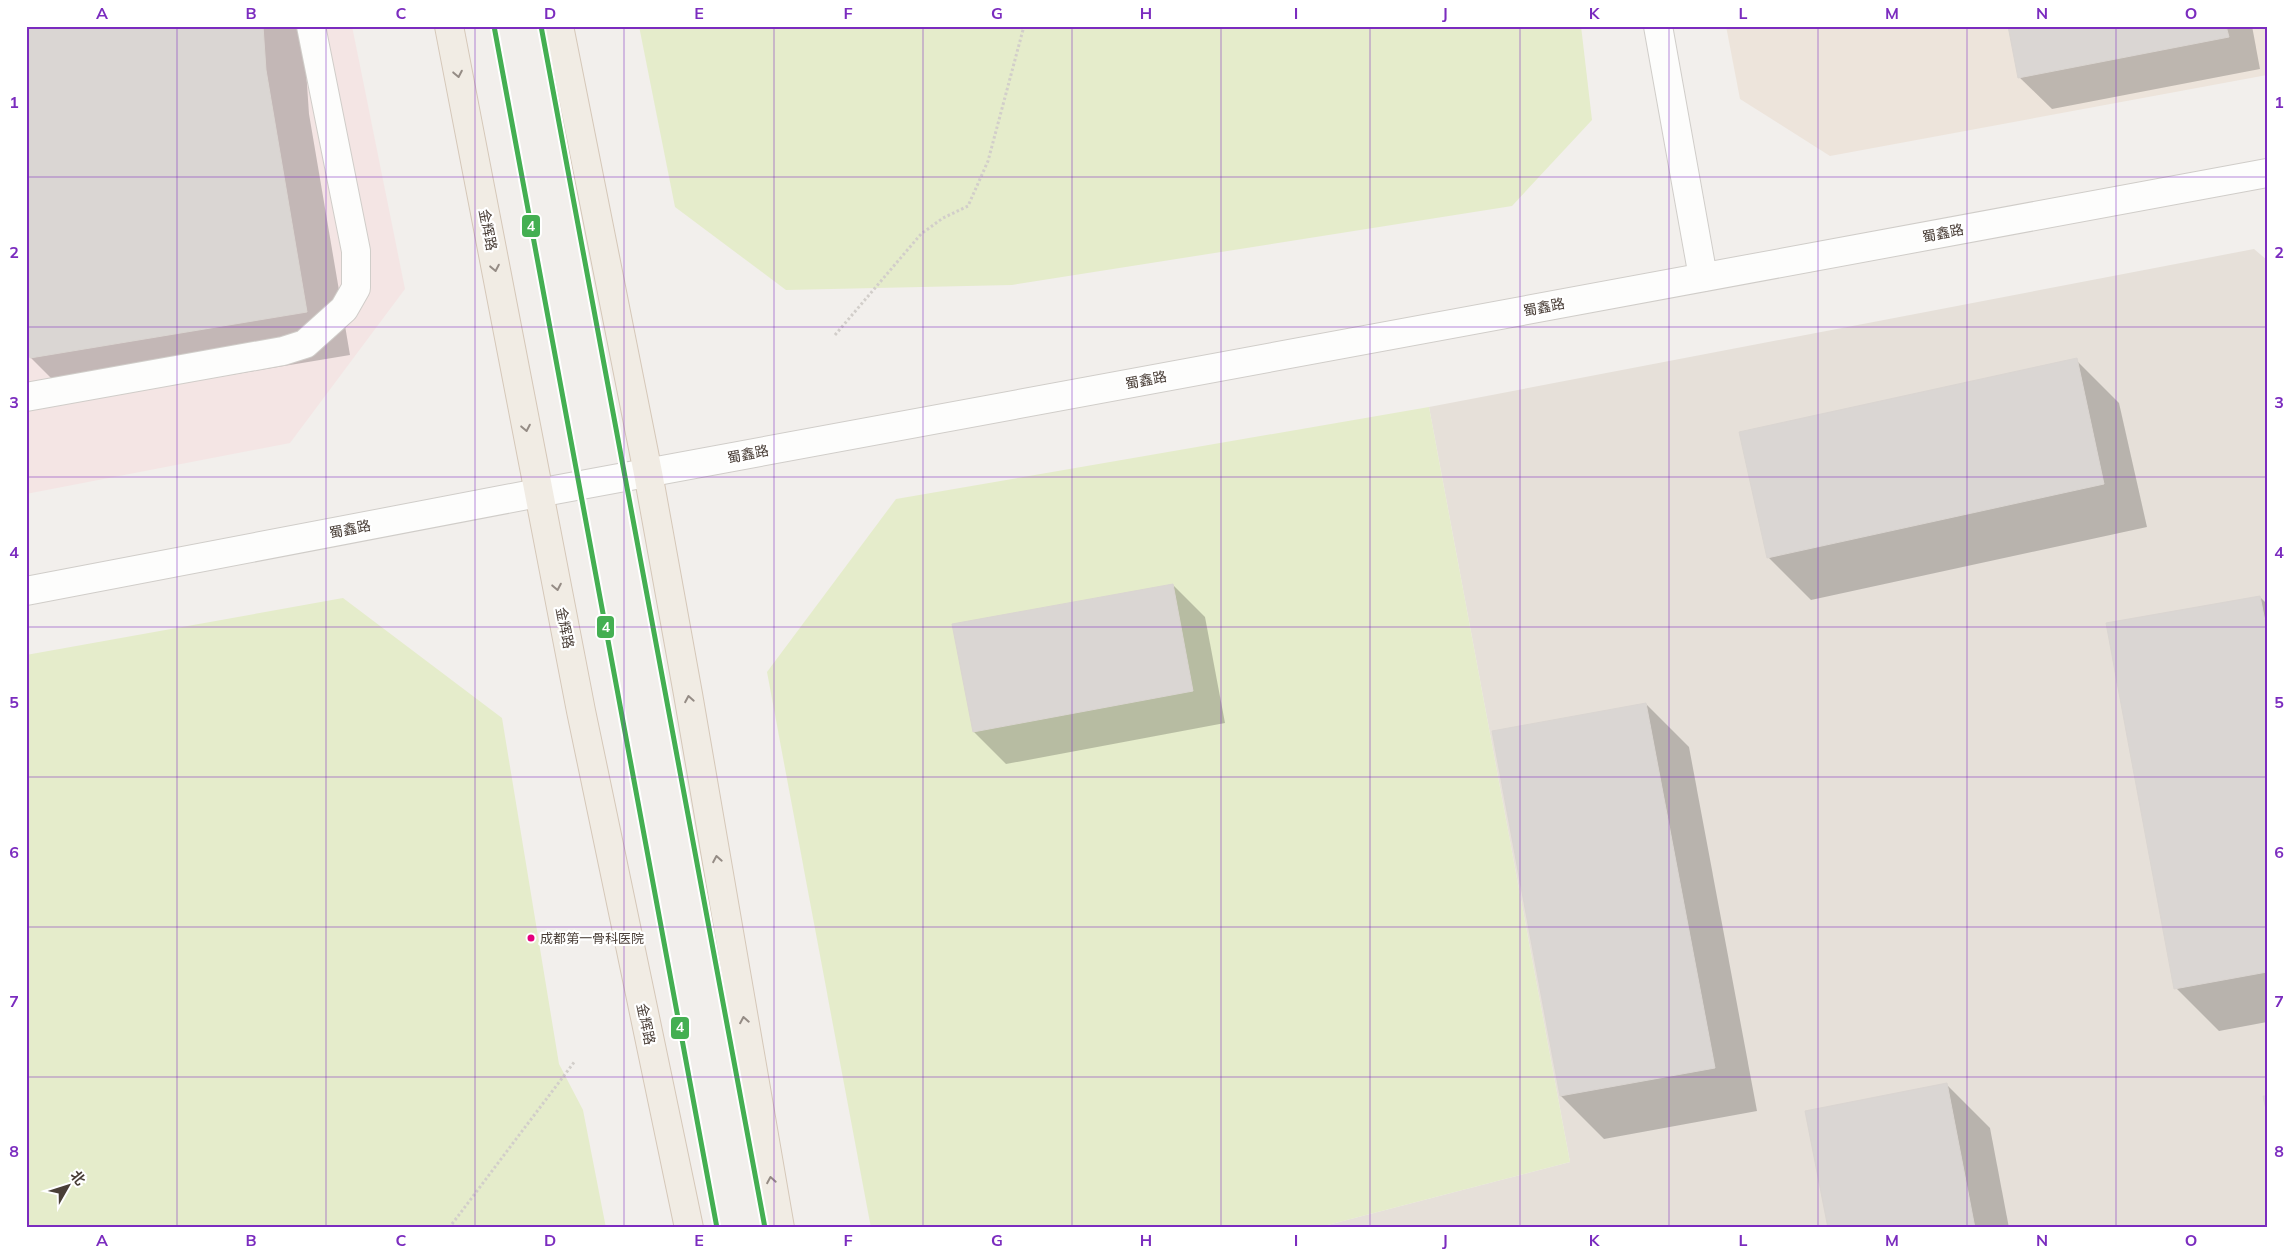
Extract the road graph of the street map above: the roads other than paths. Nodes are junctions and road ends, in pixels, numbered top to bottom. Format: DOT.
graph roads {
  1 [pos="311,26"];
  2 [pos="449,26"];
  3 [pos="558,26"];
  4 [pos="1658,26"];
  5 [pos="2267,173"];
  6 [pos="1703,277"];
  7 [pos="26,397"];
  8 [pos="648,473"];
  9 [pos="538,493"];
  10 [pos="26,591"];
  11 [pos="689,1228"];
  12 [pos="780,1228"];
  1 -- 7 [label="street"];
  2 -- 9 [label="main road, 金辉路, one-way"];
  3 -- 8 [label="main road"];
  4 -- 6 [label="street"];
  5 -- 6 [label="street, 蜀鑫路"];
  6 -- 8 [label="street, 蜀鑫路"];
  8 -- 9 [label="street, 蜀鑫路"];
  12 -- 8 [label="main road, one-way"];
  9 -- 10 [label="street, 蜀鑫路"];
  9 -- 11 [label="main road, 金辉路, one-way"];
}
